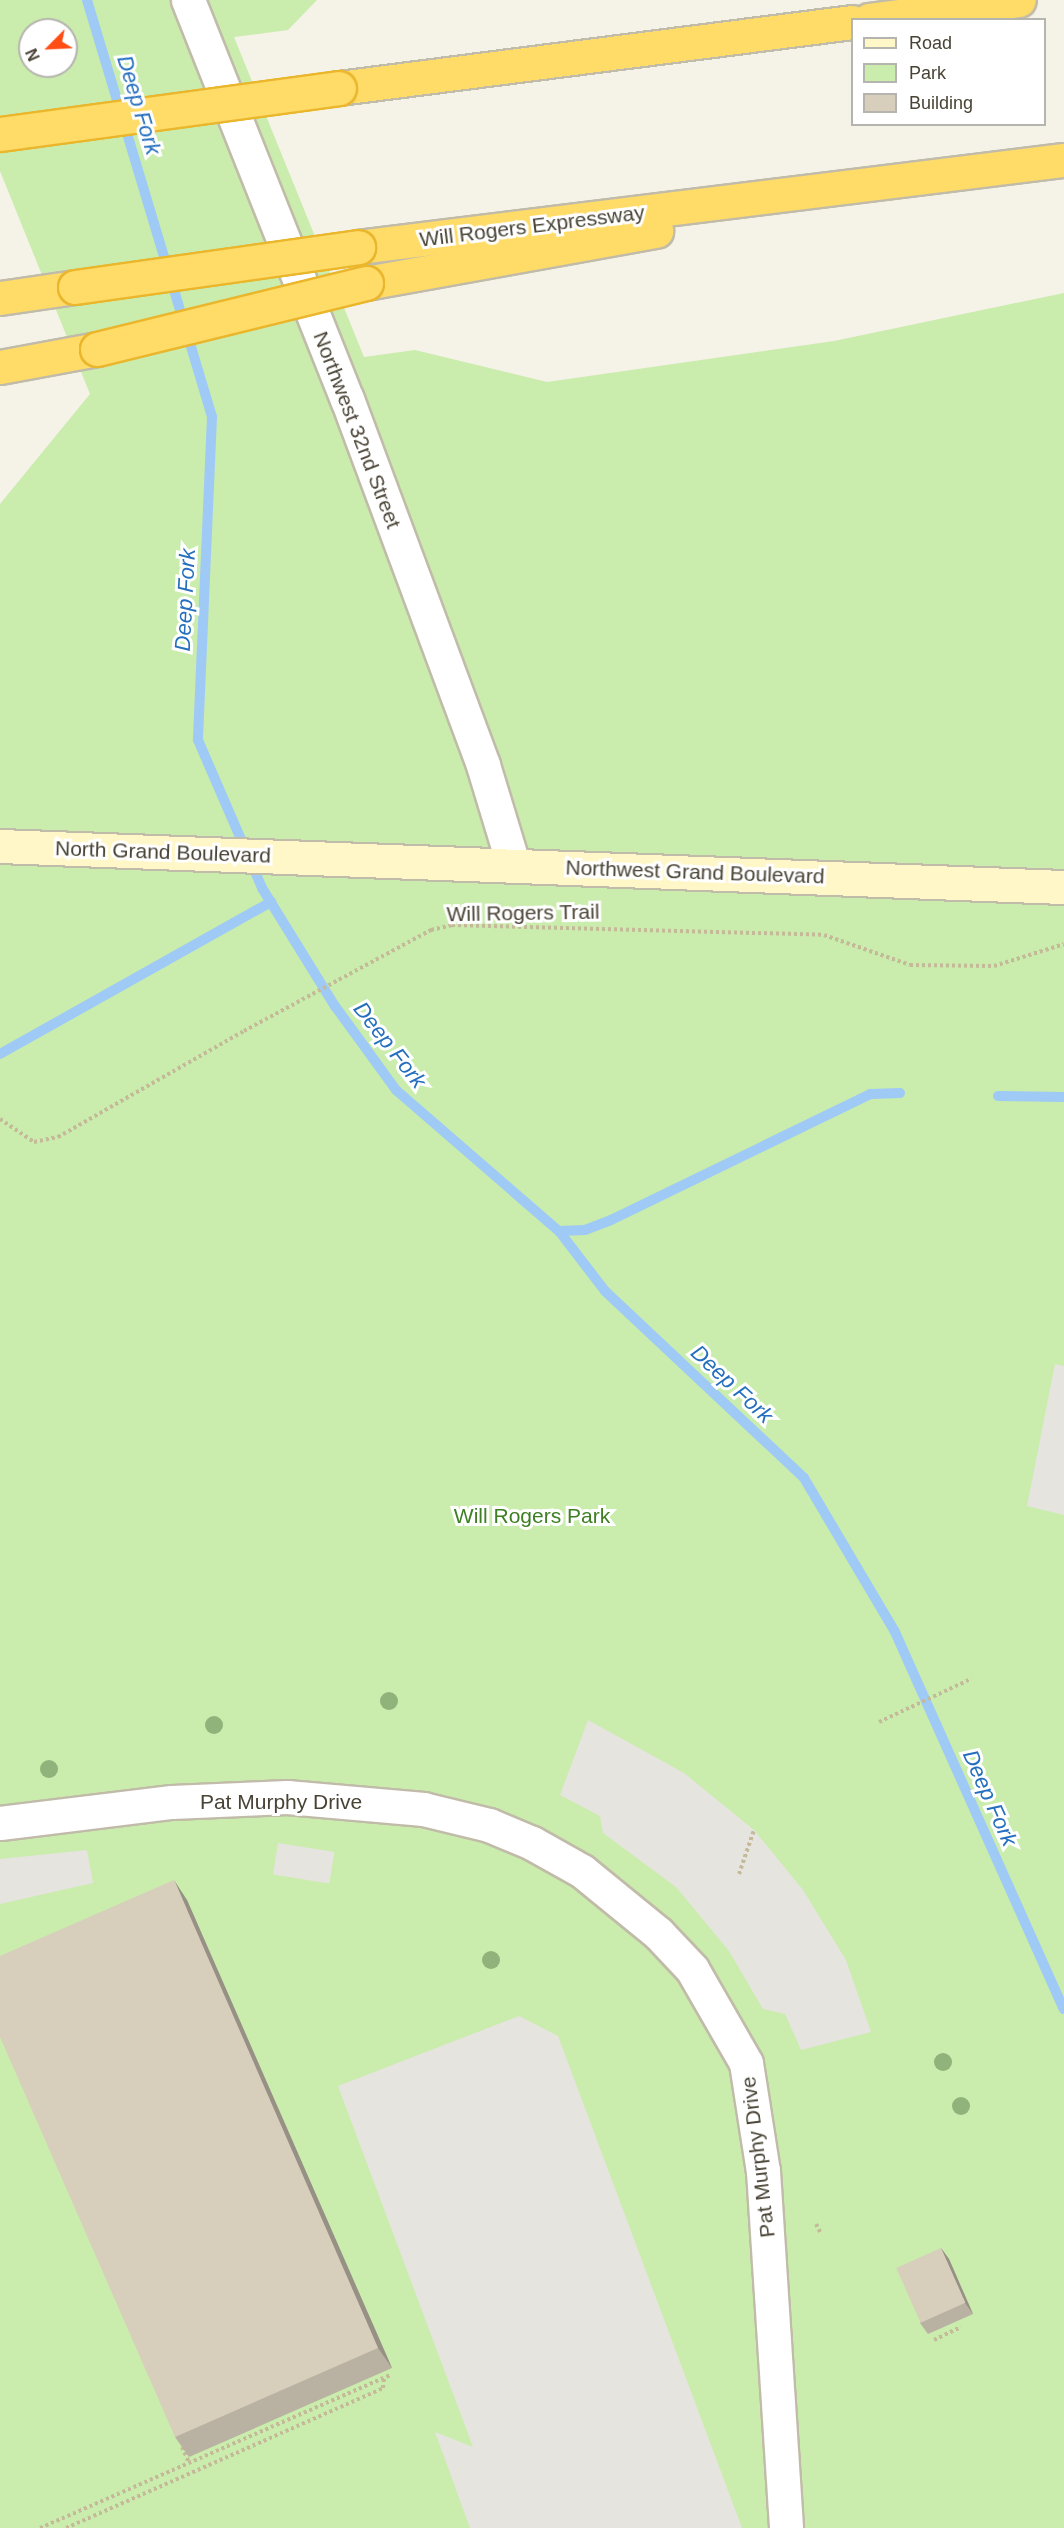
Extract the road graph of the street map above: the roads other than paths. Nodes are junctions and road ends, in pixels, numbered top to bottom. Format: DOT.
graph roads {
  1 [pos="188,0"];
  2 [pos="1019,0"];
  3 [pos="884,18"];
  4 [pos="851,22"];
  5 [pos="0,134"];
  6 [pos="1048,162"];
  7 [pos="0,298"];
  8 [pos="0,367"];
  9 [pos="0,846"];
  10 [pos="325,859"];
  11 [pos="513,864"];
  12 [pos="1064,887"];
  13 [pos="0,1823"];
  14 [pos="786,2528"];
  1 -- 11 [label="street, Northwest 32nd Street"];
  2 -- 3 [label="highway"];
  4 -- 5 [label="highway, bridge"];
  6 -- 7 [label="highway, Will Rogers Expressway, bridge"];
  6 -- 8 [label="highway, bridge"];
  9 -- 10 [label="street, North Grand Boulevard"];
  10 -- 11 [label="street, Northwest Grand Boulevard"];
  11 -- 12 [label="street, Northwest Grand Boulevard"];
  13 -- 14 [label="street, Pat Murphy Drive"];
}
